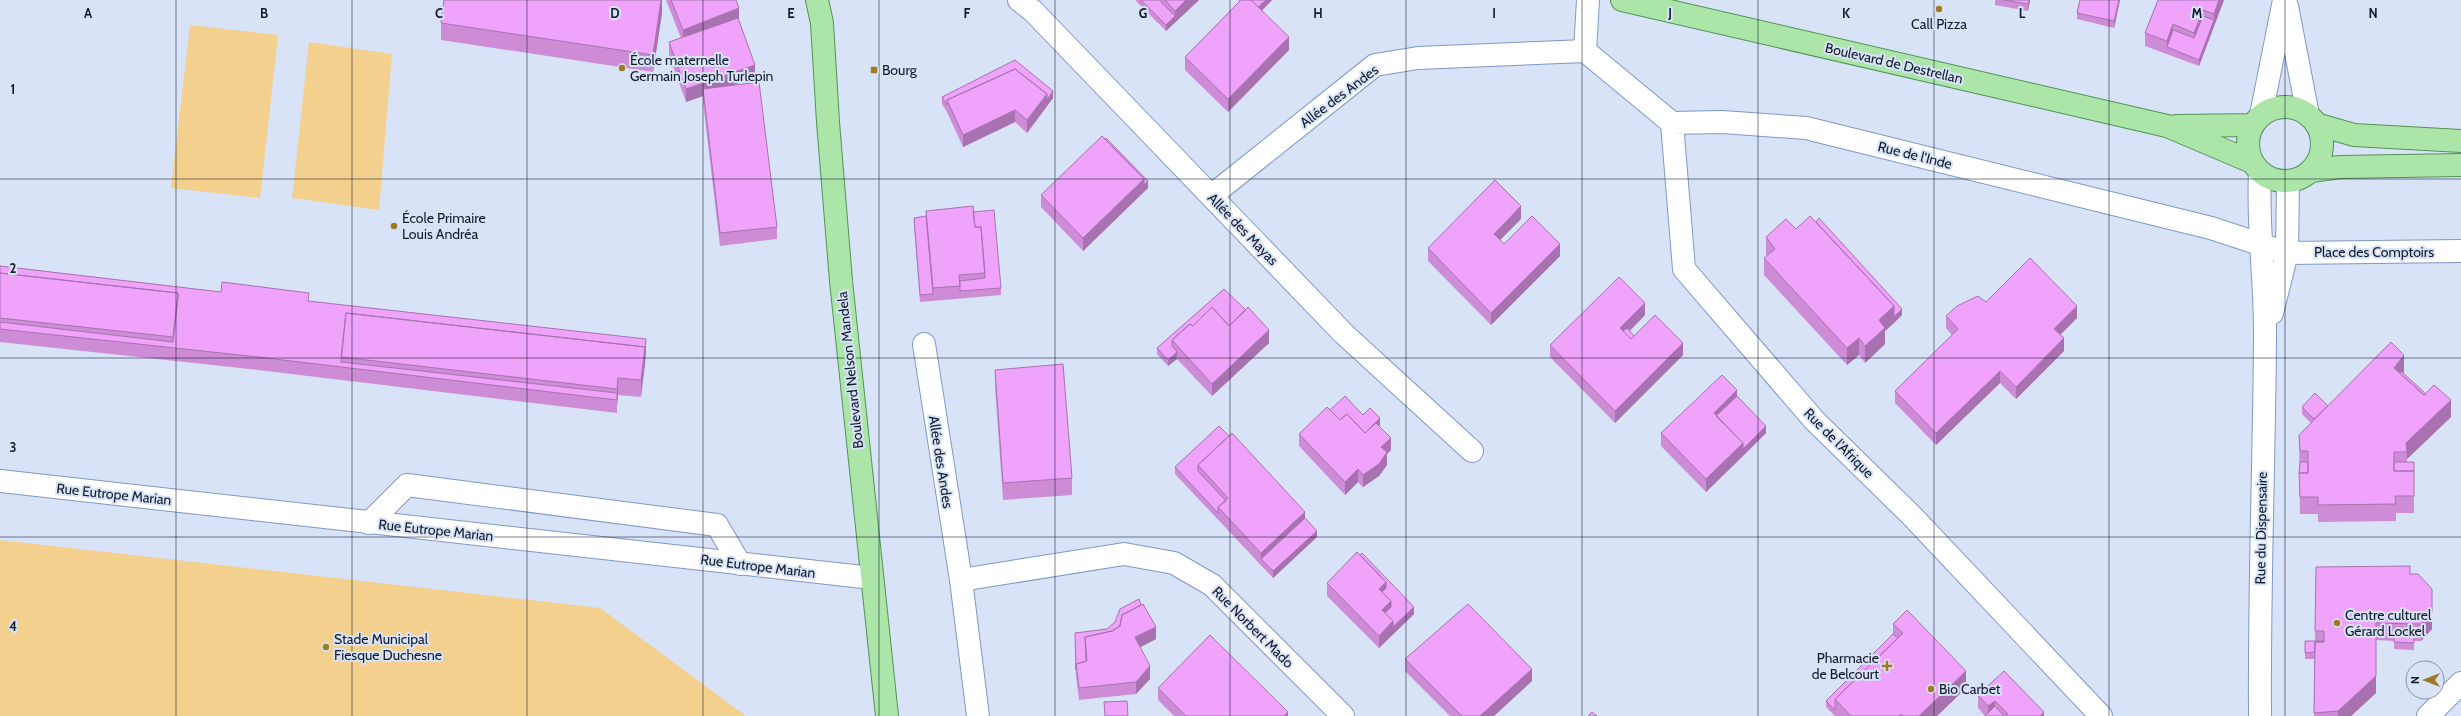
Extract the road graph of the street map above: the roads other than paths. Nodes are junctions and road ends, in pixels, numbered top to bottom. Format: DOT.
graph roads {
  1 [pos="816,0"];
  2 [pos="832,0"];
  3 [pos="1019,0"];
  4 [pos="1588,0"];
  5 [pos="1622,0"];
  6 [pos="2285,0"];
  7 [pos="822,23"];
  8 [pos="1585,51"];
  9 [pos="2257,120"];
  10 [pos="2312,120"];
  11 [pos="1672,123"];
  12 [pos="2167,126"];
  13 [pos="2461,141"];
  14 [pos="2461,164"];
  15 [pos="2256,167"];
  16 [pos="2311,171"];
  17 [pos="2288,181"];
  18 [pos="1211,196"];
  19 [pos="2263,243"];
  20 [pos="2461,251"];
  21 [pos="2287,253"];
  22 [pos="2265,339"];
  23 [pos="924,344"];
  24 [pos="1472,451"];
  25 [pos="0,481"];
  26 [pos="368,523"];
  27 [pos="740,564"];
  28 [pos="872,578"];
  29 [pos="960,580"];
  30 [pos="2461,683"];
  31 [pos="887,716"];
  32 [pos="978,716"];
  33 [pos="1343,716"];
  34 [pos="2101,716"];
  35 [pos="2260,716"];
  36 [pos="2428,716"];
  1 -- 7 [label="main road, Boulevard Nelson Mandela"];
  2 -- 7 [label="main road, Boulevard Nelson Mandela"];
  3 -- 18 [label="street, Allée des Mayas"];
  4 -- 8 [label="street"];
  5 -- 12 [label="main road, Boulevard de Destrellan"];
  6 -- 9 [label="street"];
  6 -- 10 [label="street"];
  7 -- 28 [label="main road, Boulevard Nelson Mandela"];
  8 -- 11 [label="street"];
  8 -- 18 [label="street, Allée des Andes"];
  9 -- 10 [label="main road"];
  9 -- 12 [label="main road, Boulevard de Destrellan"];
  9 -- 15 [label="main road"];
  10 -- 13 [label="main road"];
  10 -- 16 [label="main road"];
  11 -- 19 [label="street, Rue de l'Inde"];
  11 -- 34 [label="street, Rue de l'Afrique"];
  12 -- 15 [label="main road, Boulevard de Destrellan"];
  14 -- 16 [label="main road"];
  15 -- 17 [label="main road"];
  15 -- 19 [label="street, Rue du Dispensaire"];
  16 -- 17 [label="main road"];
  17 -- 21 [label="street, Rue du Dispensaire"];
  18 -- 24 [label="street, Allée des Mayas"];
  19 -- 21 [label="street, Rue de l'Inde"];
  19 -- 22 [label="street, Rue du Dispensaire"];
  20 -- 21 [label="street, Place des Comptoirs"];
  21 -- 22 [label="street, Rue du Dispensaire"];
  22 -- 35 [label="street, Rue du Dispensaire"];
  23 -- 29 [label="street, Allée des Andes"];
  25 -- 26 [label="street, Rue Eutrope Marian"];
  26 -- 27 [label="street, Rue Eutrope Marian"];
  26 -- 27 [label="street"];
  27 -- 28 [label="street, Rue Eutrope Marian"];
  28 -- 31 [label="main road, Boulevard Nelson Mandela"];
  29 -- 32 [label="street, Allée des Andes"];
  29 -- 33 [label="street, Rue Norbert Mado"];
  30 -- 36 [label="street"];
}
